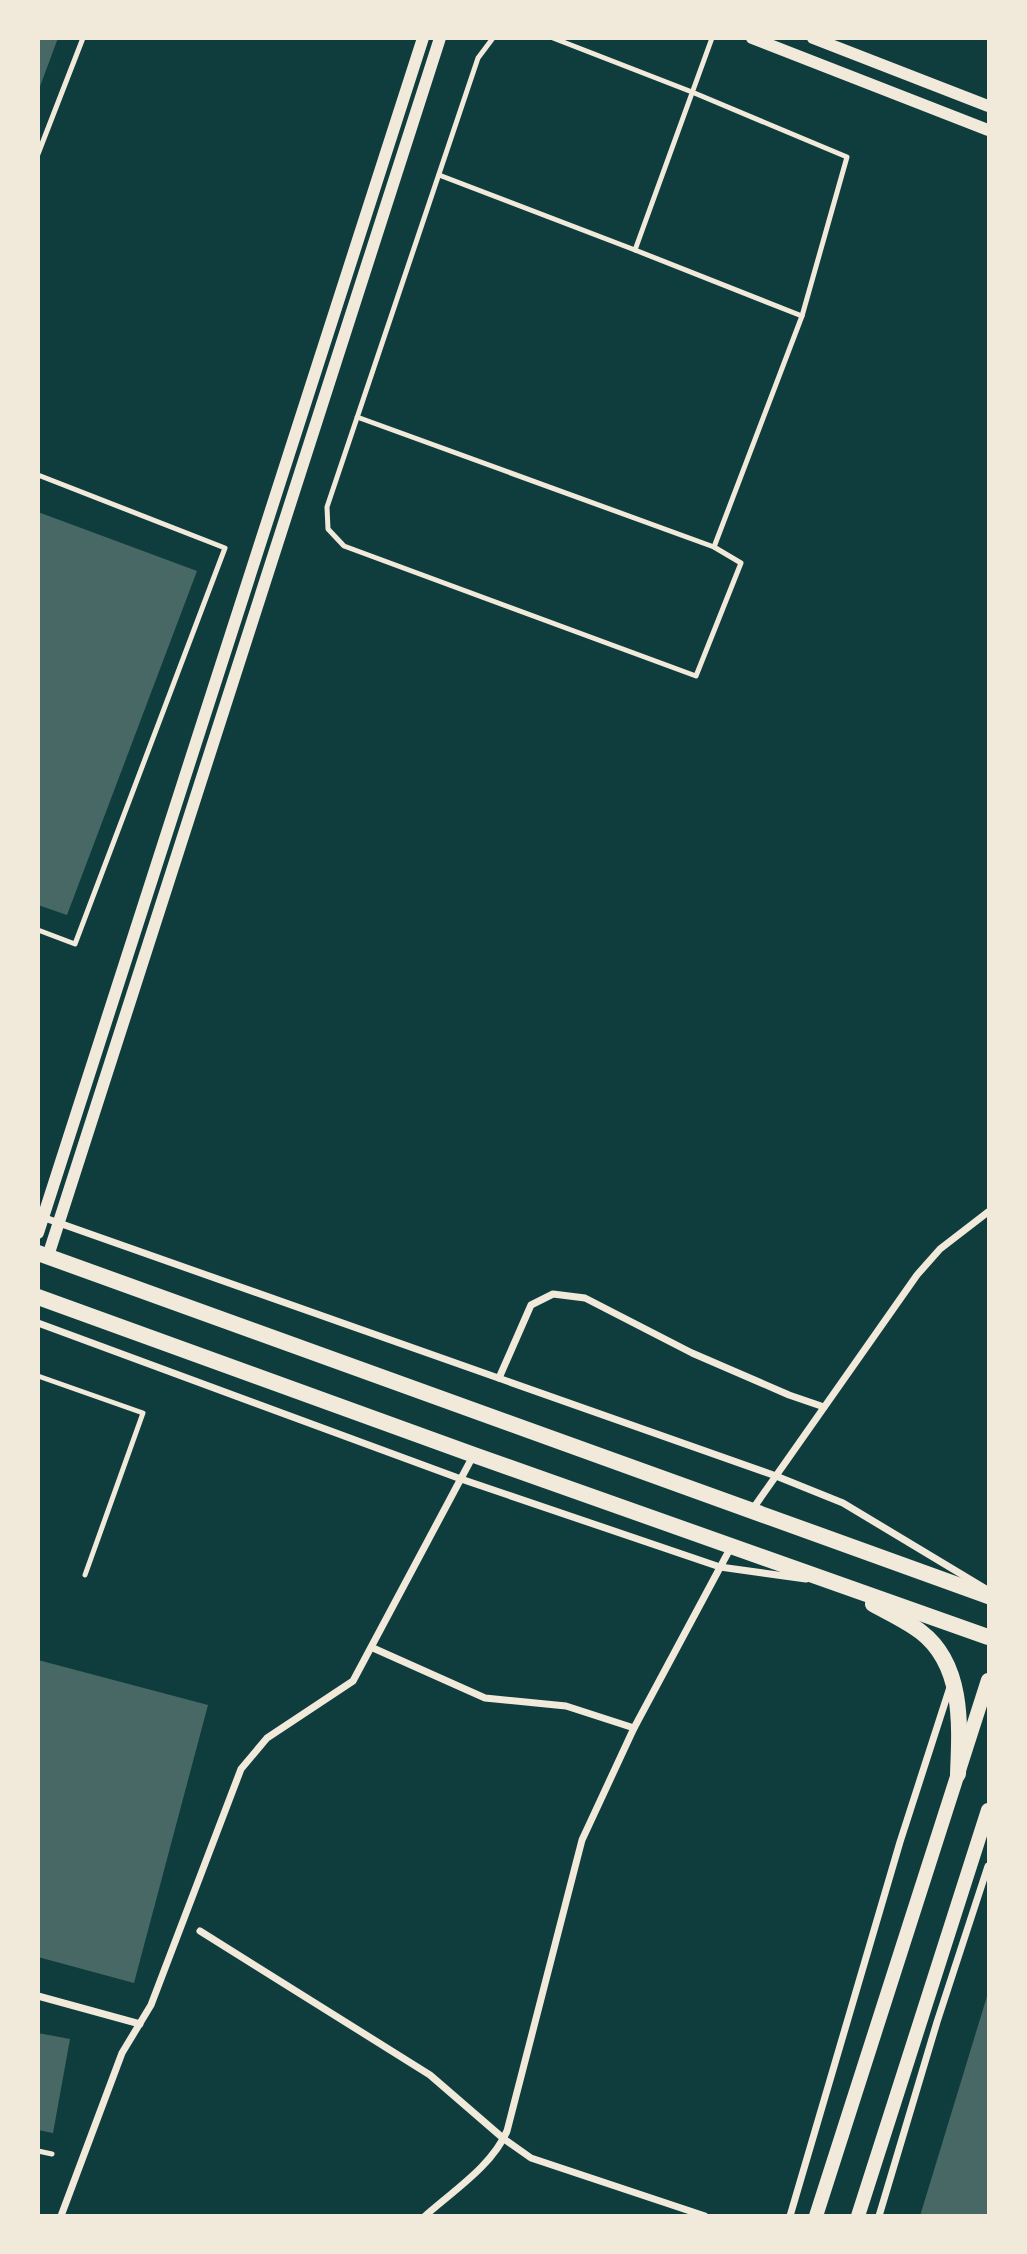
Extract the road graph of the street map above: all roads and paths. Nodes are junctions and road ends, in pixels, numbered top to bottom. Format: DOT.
graph roads {
  1 [pos="83,38"];
  2 [pos="423,38"];
  3 [pos="440,38"];
  4 [pos="494,38"];
  5 [pos="553,38"];
  6 [pos="712,38"];
  7 [pos="752,38"];
  8 [pos="813,38"];
  9 [pos="692,92"];
  10 [pos="989,106"];
  11 [pos="989,130"];
  12 [pos="38,154"];
  13 [pos="439,175"];
  14 [pos="635,250"];
  15 [pos="802,316"];
  16 [pos="357,417"];
  17 [pos="38,475"];
  18 [pos="714,547"];
  19 [pos="38,930"];
  20 [pos="989,1212"];
  21 [pos="41,1217"];
  22 [pos="59,1223"];
  23 [pos="38,1234"];
  24 [pos="43,1254"];
  25 [pos="38,1297"];
  26 [pos="38,1323"];
  27 [pos="38,1376"];
  28 [pos="499,1378"];
  29 [pos="824,1407"];
  30 [pos="474,1455"];
  31 [pos="776,1476"];
  32 [pos="461,1479"];
  33 [pos="752,1510"];
  34 [pos="731,1546"];
  35 [pos="720,1567"];
  36 [pos="85,1575"];
  37 [pos="838,1584"];
  38 [pos="989,1590"];
  39 [pos="989,1596"];
  40 [pos="989,1637"];
  41 [pos="373,1647"];
  42 [pos="952,1680"];
  43 [pos="989,1680"];
  44 [pos="634,1728"];
  45 [pos="958,1774"];
  46 [pos="989,1810"];
  47 [pos="989,1866"];
  48 [pos="200,1931"];
  49 [pos="38,1996"];
  50 [pos="140,2024"];
  51 [pos="504,2139"];
  52 [pos="38,2151"];
  53 [pos="52,2154"];
  54 [pos="427,2215"];
  55 [pos="61,2216"];
  56 [pos="705,2216"];
  57 [pos="790,2216"];
  58 [pos="816,2216"];
  59 [pos="858,2216"];
  60 [pos="879,2216"];
  1 -- 12 [label="lane"];
  2 -- 21 [label="street"];
  3 -- 22 [label="street"];
  4 -- 13 [label="lane"];
  5 -- 9 [label="lane"];
  6 -- 9 [label="lane"];
  7 -- 11 [label="street"];
  8 -- 10 [label="street"];
  9 -- 14 [label="lane"];
  9 -- 15 [label="lane"];
  13 -- 14 [label="lane"];
  13 -- 16 [label="lane"];
  14 -- 15 [label="lane"];
  15 -- 18 [label="lane"];
  16 -- 18 [label="lane"];
  16 -- 18 [label="lane"];
  17 -- 19 [label="lane"];
  20 -- 29 [label="street"];
  21 -- 22 [label="street"];
  21 -- 23 [label="street"];
  22 -- 24 [label="street"];
  22 -- 28 [label="street"];
  24 -- 33 [label="main road"];
  25 -- 30 [label="main road"];
  26 -- 32 [label="street"];
  27 -- 36 [label="lane"];
  28 -- 29 [label="street"];
  28 -- 31 [label="street"];
  29 -- 31 [label="street"];
  30 -- 32 [label="street"];
  30 -- 34 [label="main road"];
  31 -- 33 [label="street"];
  31 -- 38 [label="street"];
  32 -- 35 [label="street"];
  32 -- 41 [label="street"];
  33 -- 39 [label="main road"];
  34 -- 35 [label="street"];
  34 -- 37 [label="main road"];
  35 -- 37 [label="street"];
  35 -- 44 [label="street"];
  37 -- 40 [label="main road"];
  37 -- 42 [label="main road"];
  41 -- 44 [label="street"];
  41 -- 50 [label="street"];
  42 -- 45 [label="main road"];
  42 -- 57 [label="street"];
  43 -- 45 [label="main road"];
  44 -- 51 [label="street"];
  45 -- 58 [label="main road"];
  46 -- 59 [label="main road"];
  47 -- 60 [label="street"];
  48 -- 51 [label="street"];
  49 -- 50 [label="street"];
  50 -- 55 [label="street"];
  51 -- 54 [label="street"];
  51 -- 56 [label="street"];
  52 -- 53 [label="lane"];
}
